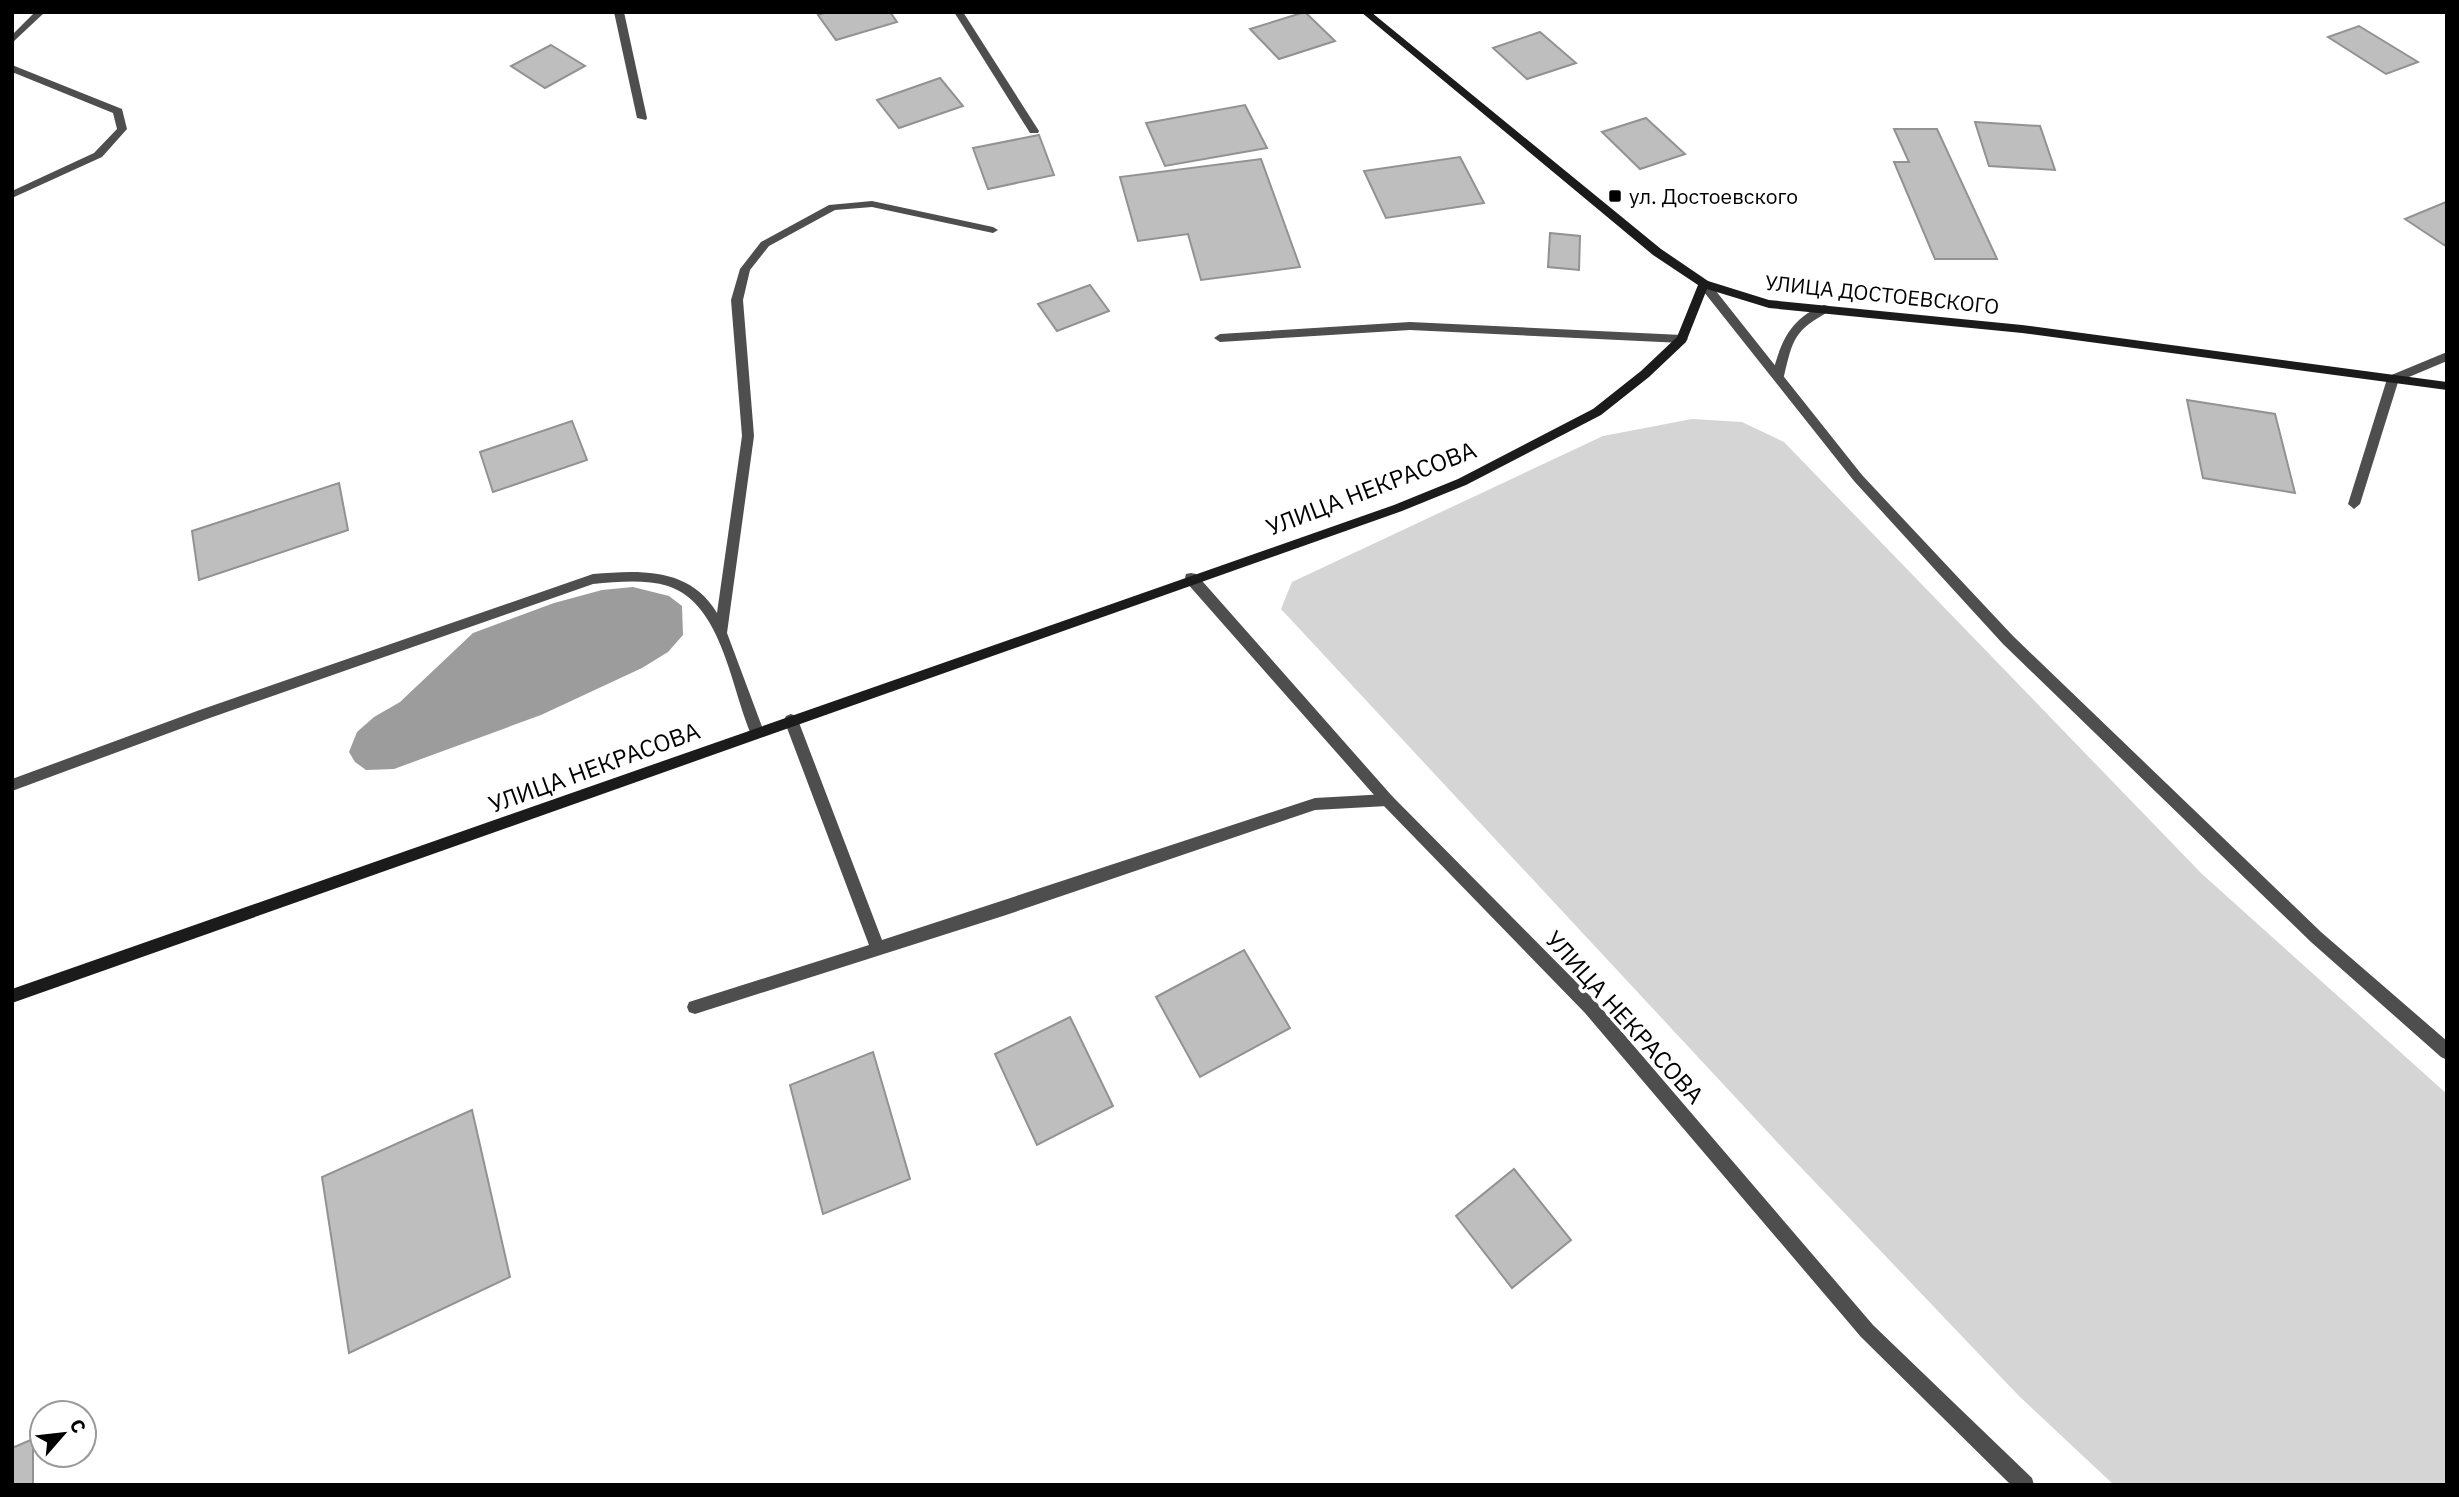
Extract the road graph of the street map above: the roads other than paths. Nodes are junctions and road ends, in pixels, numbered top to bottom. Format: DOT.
graph roads {
  1 [pos="41,12"];
  2 [pos="620,12"];
  3 [pos="958,12"];
  4 [pos="1365,12"];
  5 [pos="12,40"];
  6 [pos="12,68"];
  7 [pos="642,118"];
  8 [pos="1034,131"];
  9 [pos="12,195"];
  10 [pos="993,230"];
  11 [pos="1704,284"];
  12 [pos="1824,309"];
  13 [pos="1220,338"];
  14 [pos="1682,339"];
  15 [pos="2447,356"];
  16 [pos="1778,376"];
  17 [pos="2393,379"];
  18 [pos="2447,386"];
  19 [pos="2354,504"];
  20 [pos="1191,578"];
  21 [pos="721,632"];
  22 [pos="791,720"];
  23 [pos="757,732"];
  24 [pos="12,785"];
  25 [pos="1387,800"];
  26 [pos="878,949"];
  27 [pos="12,996"];
  28 [pos="695,1007"];
  29 [pos="2447,1052"];
  30 [pos="2025,1485"];
  1 -- 5 [label="street"];
  2 -- 7 [label="street"];
  3 -- 8 [label="street"];
  4 -- 11 [label="main road, УЛИЦА ДОСТОЕВСКОГО"];
  6 -- 9 [label="street"];
  10 -- 21 [label="street"];
  11 -- 12 [label="main road, УЛИЦА ДОСТОЕВСКОГО"];
  11 -- 14 [label="main road, УЛИЦА НЕКРАСОВА"];
  11 -- 16 [label="street"];
  12 -- 16 [label="street"];
  12 -- 17 [label="main road, УЛИЦА ДОСТОЕВСКОГО"];
  13 -- 14 [label="street"];
  14 -- 20 [label="main road, УЛИЦА НЕКРАСОВА"];
  15 -- 17 [label="street"];
  16 -- 29 [label="street"];
  17 -- 18 [label="main road, УЛИЦА ДОСТОЕВСКОГО"];
  17 -- 19 [label="street"];
  20 -- 22 [label="main road, УЛИЦА НЕКРАСОВА"];
  20 -- 25 [label="street, УЛИЦА НЕКРАСОВА"];
  21 -- 23 [label="street"];
  21 -- 24 [label="street"];
  22 -- 23 [label="main road, УЛИЦА НЕКРАСОВА"];
  22 -- 26 [label="street"];
  23 -- 27 [label="main road, УЛИЦА НЕКРАСОВА"];
  25 -- 26 [label="street"];
  25 -- 30 [label="street, УЛИЦА НЕКРАСОВА"];
  26 -- 28 [label="street"];
}
